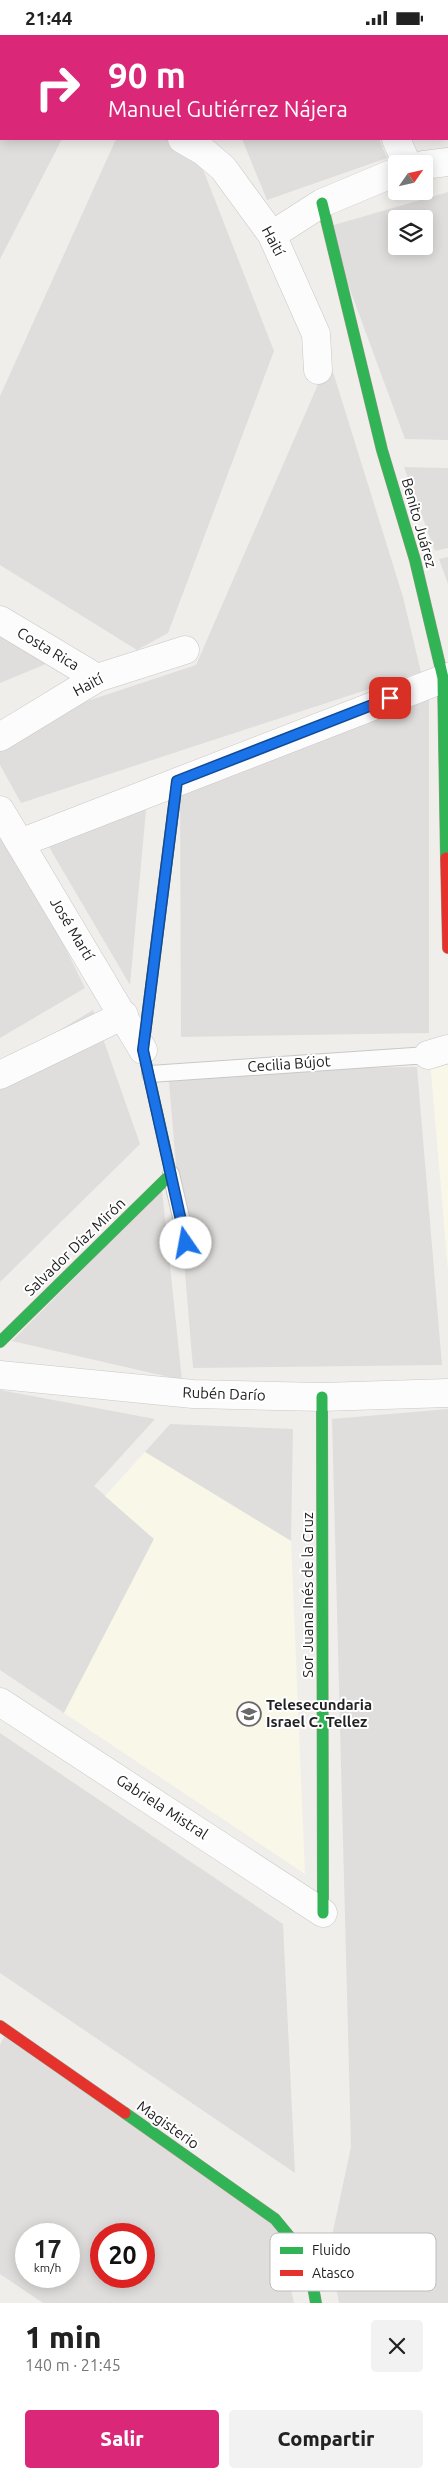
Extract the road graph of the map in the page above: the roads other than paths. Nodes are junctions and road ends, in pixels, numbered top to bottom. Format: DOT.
graph roads {
  1 [pos="184,140"];
  2 [pos="396,140"];
  3 [pos="403,155"];
  4 [pos="448,162"];
  5 [pos="433,164"];
  6 [pos="388,175"];
  7 [pos="322,203"];
  8 [pos="272,235"];
  9 [pos="318,371"];
  10 [pos="0,620"];
  11 [pos="185,650"];
  12 [pos="446,677"];
  13 [pos="96,678"];
  14 [pos="0,737"];
  15 [pos="177,781"];
  16 [pos="0,810"];
  17 [pos="20,843"];
  18 [pos="448,948"];
  19 [pos="124,1015"];
  20 [pos="438,1052"];
  21 [pos="146,1062"];
  22 [pos="0,1075"];
  23 [pos="171,1174"];
  24 [pos="186,1243"];
  25 [pos="0,1342"];
  26 [pos="0,1375"];
  27 [pos="448,1393"];
  28 [pos="322,1397"];
  29 [pos="0,1702"];
  30 [pos="323,1913"];
  31 [pos="0,2026"];
  32 [pos="287,2233"];
  1 -- 8 [label="street, Haití"];
  2 -- 3 [label="street"];
  4 -- 5 [label="street"];
  6 -- 7 [label="street"];
  7 -- 8 [label="street"];
  7 -- 12 [label="street, Benito Juárez"];
  8 -- 9 [label="street, Haití"];
  10 -- 13 [label="street, Costa Rica"];
  11 -- 13 [label="street, Haití"];
  12 -- 15 [label="street"];
  12 -- 18 [label="street, Benito Juárez"];
  13 -- 14 [label="street, Haití"];
  15 -- 17 [label="street"];
  15 -- 21 [label="street"];
  16 -- 17 [label="street, José Martí"];
  17 -- 19 [label="street, José Martí"];
  19 -- 21 [label="street, José Martí"];
  19 -- 22 [label="street"];
  20 -- 21 [label="lane, Cecilia Bújot"];
  21 -- 23 [label="street"];
  23 -- 24 [label="lane"];
  23 -- 25 [label="street, Salvador Díaz Mirón"];
  26 -- 28 [label="street, Rubén Darío"];
  27 -- 28 [label="street, Rubén Darío"];
  28 -- 30 [label="street, Sor Juana Inés de la Cruz"];
  29 -- 30 [label="street, Gabriela Mistral"];
  31 -- 32 [label="street, Magisterio"];
}
